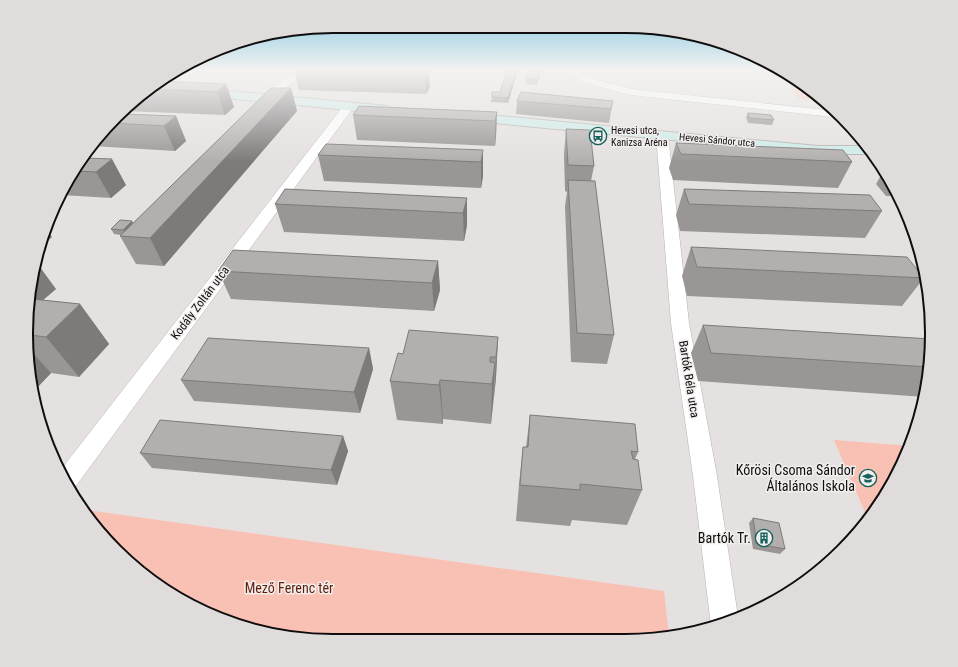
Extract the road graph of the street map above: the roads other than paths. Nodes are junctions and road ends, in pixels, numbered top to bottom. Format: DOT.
graph roads {
  1 [pos="289,100"];
  2 [pos="704,100"];
  3 [pos="349,106"];
  4 [pos="402,111"];
  5 [pos="829,114"];
  6 [pos="455,116"];
  7 [pos="662,135"];
  8 [pos="860,148"];
  9 [pos="70,477"];
  10 [pos="723,617"];
  1 -- 3 [label="main road"];
  2 -- 5 [label="street"];
  3 -- 4 [label="main road"];
  3 -- 9 [label="street, Kodály Zoltán utca"];
  6 -- 7 [label="main road, Hevesi Sándor utca"];
  7 -- 8 [label="main road, Hevesi Sándor utca"];
  7 -- 10 [label="street, Bartók Béla utca"];
}
